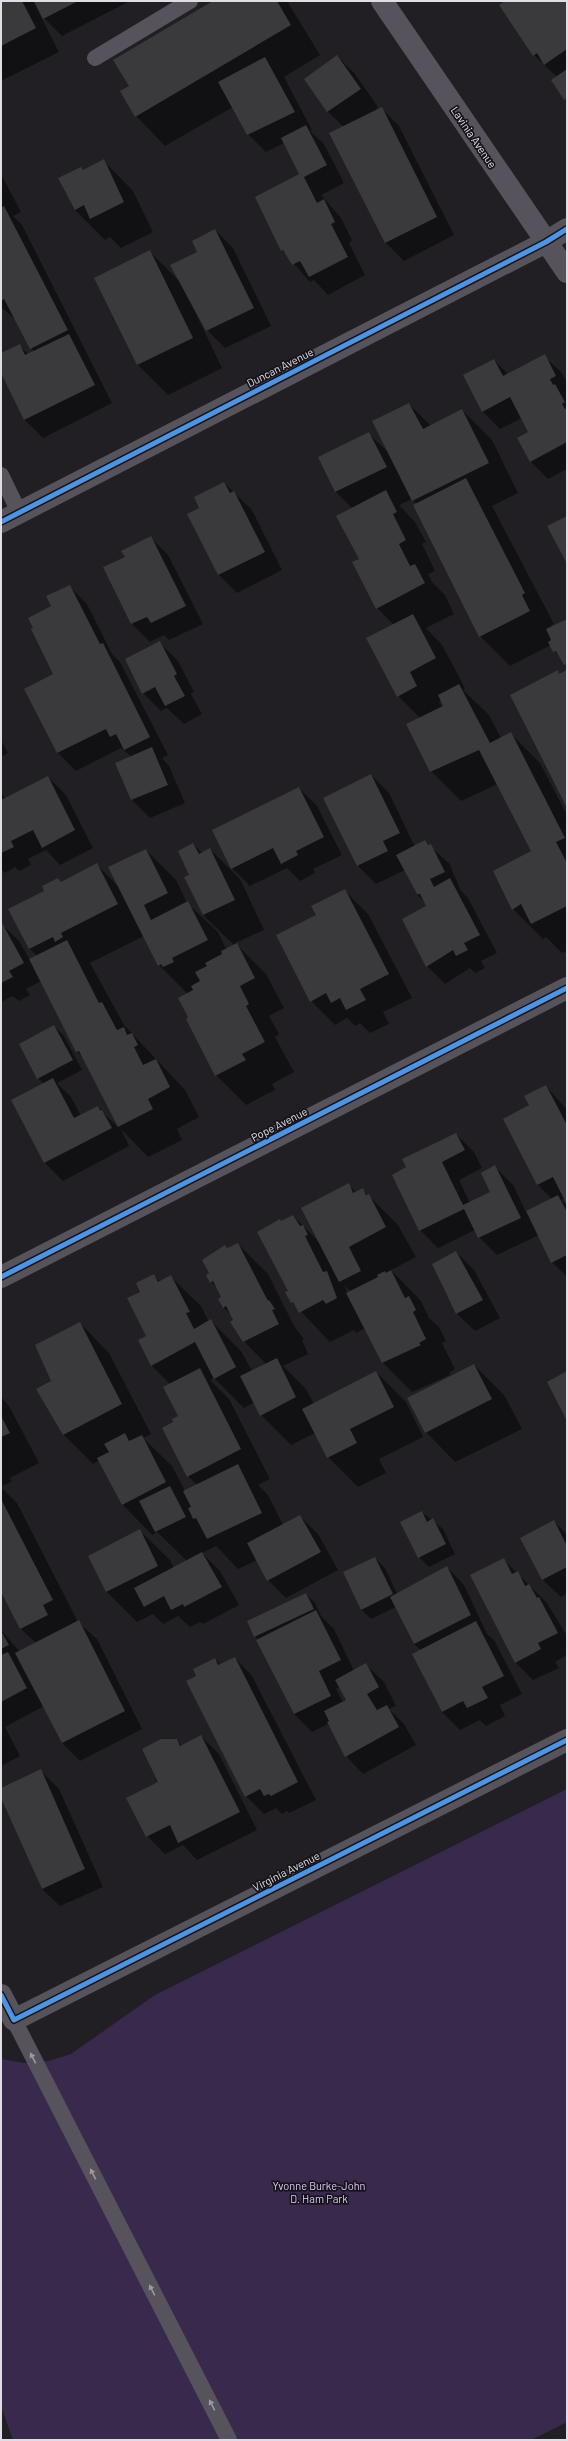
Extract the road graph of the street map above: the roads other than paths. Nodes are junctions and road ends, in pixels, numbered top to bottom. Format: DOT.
graph roads {
  1 [pos="190,1"];
  2 [pos="382,1"];
  3 [pos="95,58"];
  4 [pos="567,229"];
  5 [pos="546,242"];
  6 [pos="567,272"];
  7 [pos="1,475"];
  8 [pos="10,517"];
  9 [pos="567,988"];
  10 [pos="1,1277"];
  11 [pos="567,1740"];
  12 [pos="1,1995"];
  13 [pos="14,2020"];
  14 [pos="229,2440"];
  1 -- 3 [label="lane"];
  2 -- 5 [label="street, Lavinia Avenue"];
  4 -- 5 [label="street, Duncan Avenue"];
  5 -- 6 [label="street, Lavinia Avenue"];
  5 -- 8 [label="street, Duncan Avenue"];
  7 -- 8 [label="lane"];
  9 -- 10 [label="street, Pope Avenue"];
  11 -- 13 [label="street, Virginia Avenue"];
  12 -- 13 [label="street"];
  14 -- 13 [label="lane, one-way"];
}
